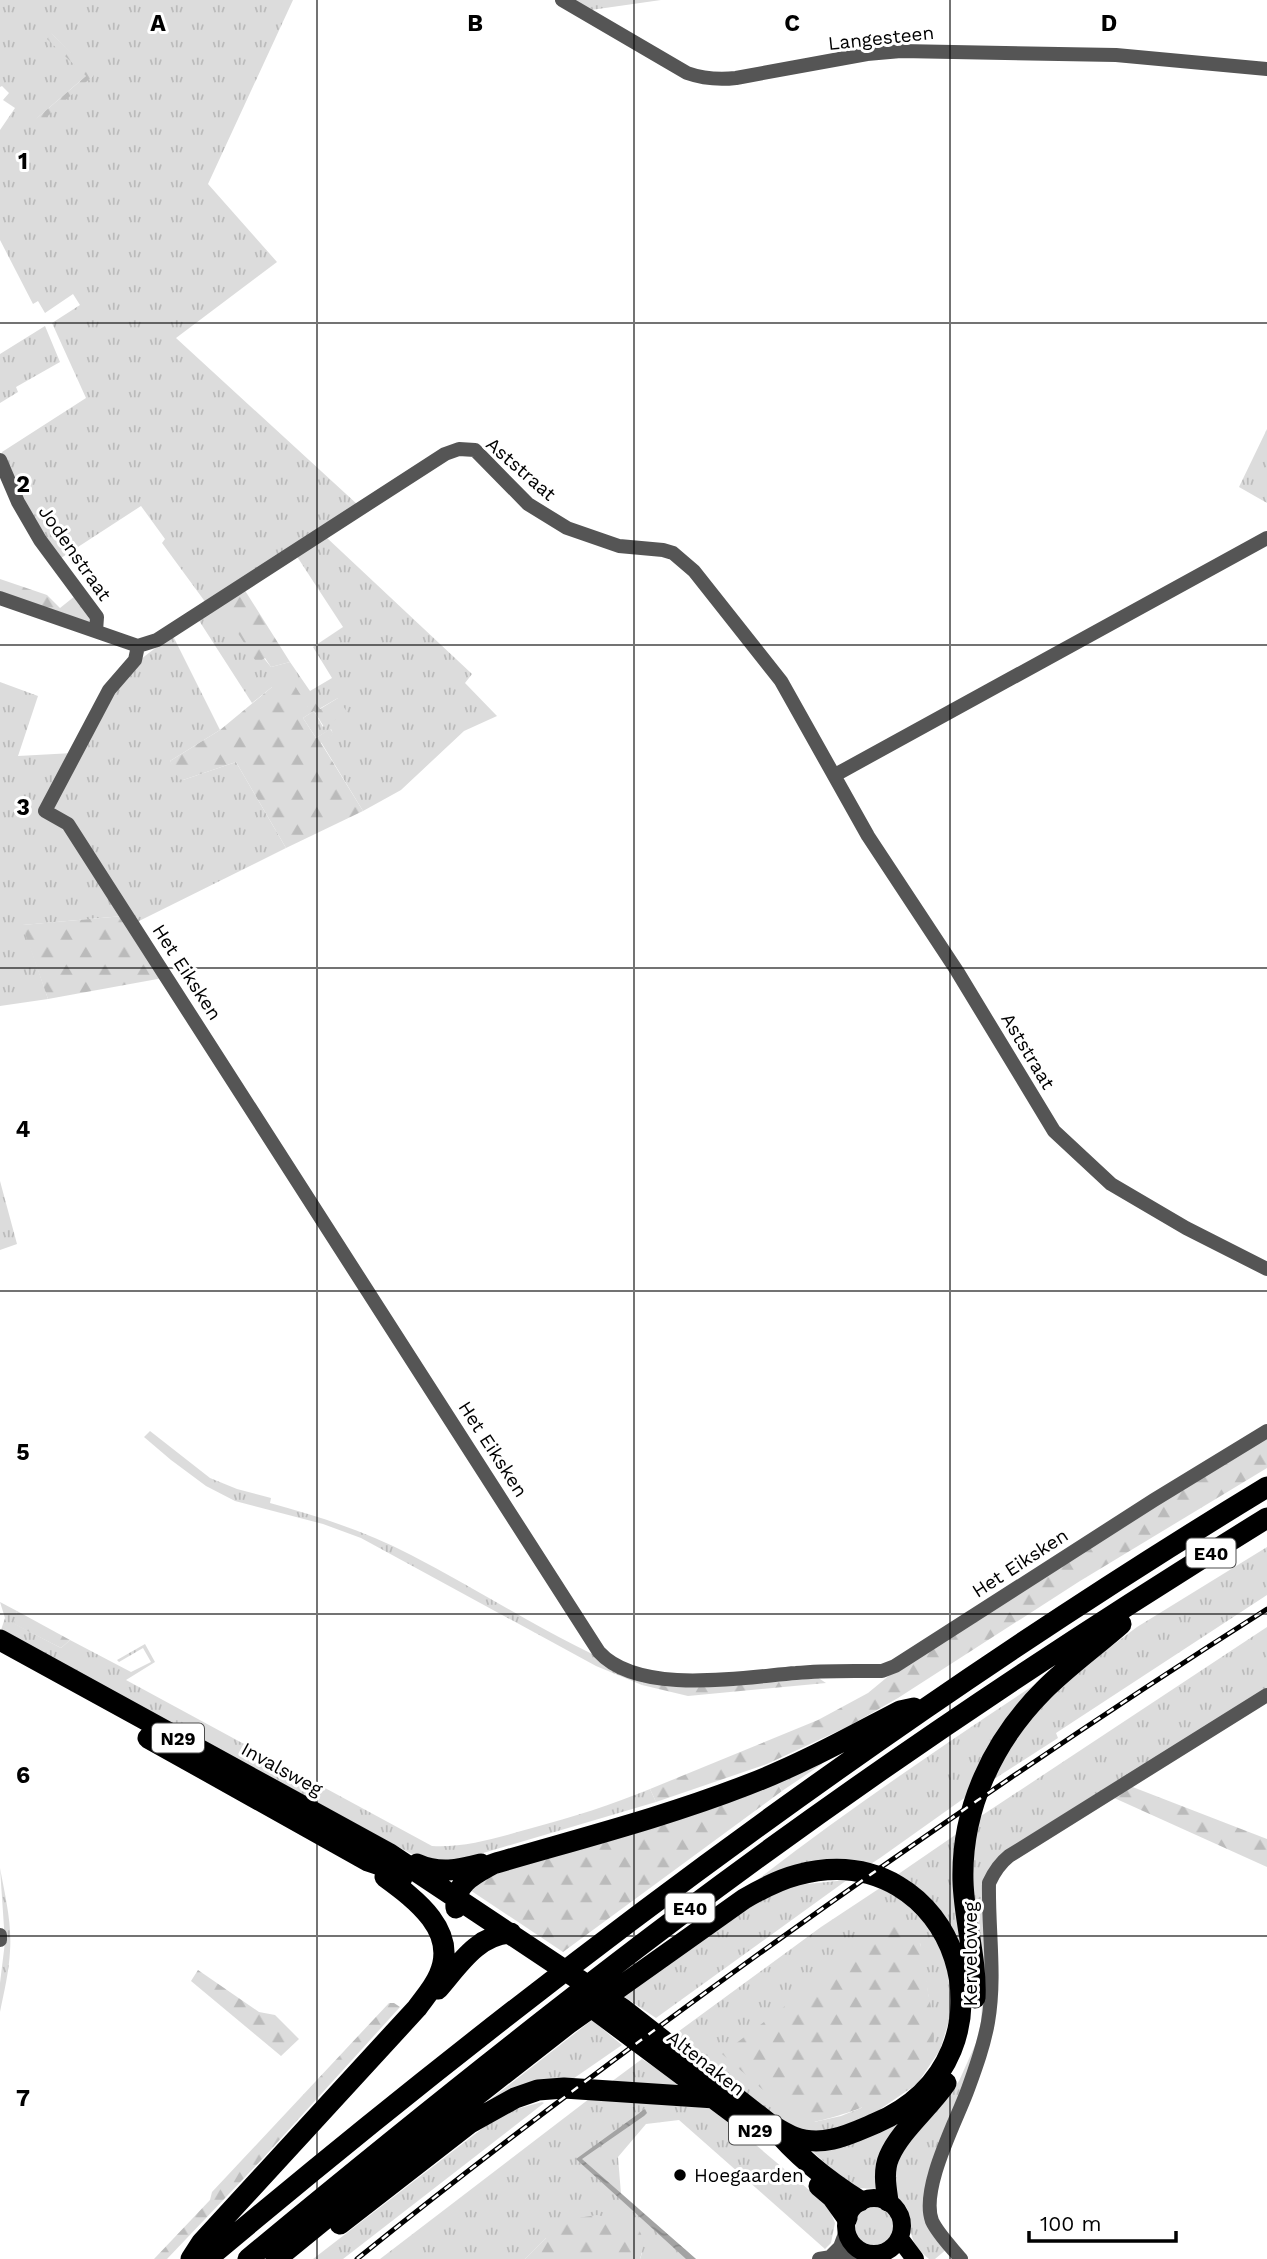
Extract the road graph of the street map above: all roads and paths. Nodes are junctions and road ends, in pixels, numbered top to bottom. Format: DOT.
graph roads {
  1 [pos="562,0"];
  2 [pos="1267,69"];
  3 [pos="2,469"];
  4 [pos="1267,538"];
  5 [pos="0,598"];
  6 [pos="96,631"];
  7 [pos="138,646"];
  8 [pos="835,775"];
  9 [pos="1267,1269"];
  10 [pos="1267,1431"];
  11 [pos="1267,1487"];
  12 [pos="1267,1518"];
  13 [pos="1155,1587"];
  14 [pos="0,1640"];
  15 [pos="0,1656"];
  16 [pos="1267,1695"];
  17 [pos="930,1705"];
  18 [pos="390,1854"];
  19 [pos="368,1861"];
  20 [pos="493,1864"];
  21 [pos="456,1904"];
  22 [pos="501,1934"];
  23 [pos="0,1935"];
  24 [pos="0,1940"];
  25 [pos="531,1954"];
  26 [pos="417,2008"];
  27 [pos="661,2046"];
  28 [pos="715,2098"];
  29 [pos="771,2125"];
  30 [pos="888,2201"];
  31 [pos="851,2217"];
  32 [pos="900,2239"];
  33 [pos="862,2252"];
  34 [pos="891,2256"];
  35 [pos="825,2258"];
  36 [pos="191,2259"];
  37 [pos="207,2259"];
  38 [pos="248,2259"];
  39 [pos="276,2259"];
  40 [pos="295,2259"];
  41 [pos="915,2259"];
  42 [pos="961,2259"];
  1 -- 2 [label="street, Langesteen"];
  3 -- 6 [label="street, Jodenstraat"];
  4 -- 8 [label="street"];
  5 -- 6 [label="street"];
  6 -- 7 [label="street"];
  7 -- 8 [label="street, Aststraat"];
  7 -- 10 [label="street, Het Eiksken"];
  8 -- 9 [label="street, Aststraat"];
  11 -- 17 [label="highway, E40"];
  12 -- 13 [label="highway, E40"];
  13 -- 30 [label="highway"];
  13 -- 38 [label="highway, E40"];
  14 -- 18 [label="highway, Invalsweg / N29"];
  15 -- 19 [label="highway, Invalsweg / N29"];
  16 -- 42 [label="street, Kerveloweg"];
  17 -- 20 [label="highway"];
  17 -- 37 [label="highway, E40"];
  18 -- 20 [label="highway"];
  18 -- 21 [label="highway, Invalsweg / N29"];
  19 -- 21 [label="highway, Invalsweg / N29"];
  19 -- 26 [label="highway"];
  20 -- 21 [label="highway"];
  21 -- 22 [label="highway, Invalsweg / N29"];
  22 -- 25 [label="highway, Invalsweg / N29"];
  22 -- 26 [label="highway"];
  23 -- 24 [label="street"];
  25 -- 27 [label="highway, Altenaken / N29"];
  26 -- 36 [label="highway"];
  27 -- 28 [label="highway, Altenaken / N29"];
  27 -- 29 [label="highway, Altenaken / N29"];
  28 -- 31 [label="highway, Altenaken / N29"];
  28 -- 40 [label="highway"];
  29 -- 31 [label="highway, Altenaken / N29"];
  29 -- 39 [label="highway"];
  30 -- 31 [label="main road"];
  30 -- 32 [label="main road"];
  31 -- 33 [label="main road"];
  31 -- 35 [label="street"];
  32 -- 34 [label="main road"];
  32 -- 41 [label="main road"];
  33 -- 34 [label="main road"];
  33 -- 35 [label="street"];
}
